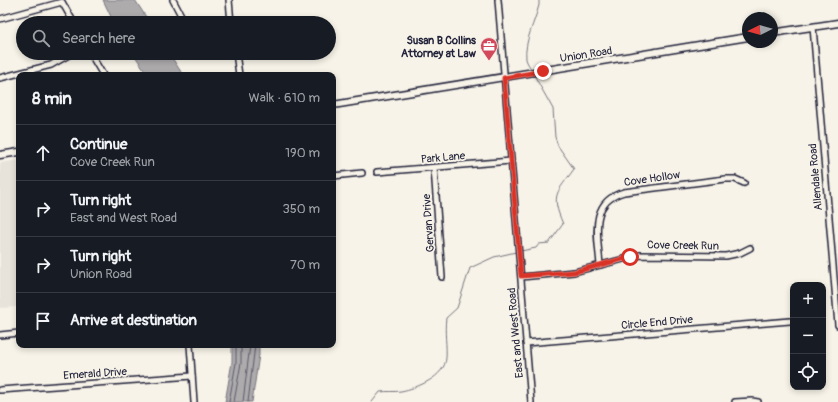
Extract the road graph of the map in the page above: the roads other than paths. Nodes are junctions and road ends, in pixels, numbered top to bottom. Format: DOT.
graph roads {
  1 [pos="173,0"];
  2 [pos="229,0"];
  3 [pos="498,0"];
  4 [pos="70,16"];
  5 [pos="181,16"];
  6 [pos="230,16"];
  7 [pos="0,19"];
  8 [pos="838,23"];
  9 [pos="812,27"];
  10 [pos="778,32"];
  11 [pos="742,38"];
  12 [pos="60,60"];
  13 [pos="94,60"];
  14 [pos="237,60"];
  15 [pos="24,72"];
  16 [pos="101,72"];
  17 [pos="239,72"];
  18 [pos="16,74"];
  19 [pos="0,78"];
  20 [pos="504,78"];
  21 [pos="336,105"];
  22 [pos="16,152"];
  23 [pos="0,155"];
  24 [pos="511,161"];
  25 [pos="434,168"];
  26 [pos="377,172"];
  27 [pos="362,174"];
  28 [pos="336,176"];
  29 [pos="744,183"];
  30 [pos="750,248"];
  31 [pos="600,265"];
  32 [pos="521,276"];
  33 [pos="442,277"];
  34 [pos="790,321"];
  35 [pos="838,325"];
  36 [pos="16,333"];
  37 [pos="0,335"];
  38 [pos="526,343"];
  39 [pos="190,348"];
  40 [pos="192,376"];
  41 [pos="0,390"];
  42 [pos="194,402"];
  43 [pos="531,402"];
  44 [pos="734,402"];
  45 [pos="758,402"];
  1 -- 5 [label="street"];
  2 -- 6 [label="street"];
  3 -- 20 [label="street, East and West Road"];
  4 -- 7 [label="street"];
  8 -- 9 [label="main road"];
  9 -- 10 [label="main road"];
  9 -- 35 [label="street, Allendale Road"];
  11 -- 20 [label="main road, Union Road"];
  12 -- 15 [label="street"];
  13 -- 16 [label="street"];
  14 -- 17 [label="street"];
  18 -- 19 [label="street"];
  20 -- 21 [label="main road, Union Road"];
  20 -- 24 [label="street, East and West Road"];
  22 -- 23 [label="main road"];
  24 -- 25 [label="street, Park Lane"];
  24 -- 32 [label="street, East and West Road"];
  25 -- 26 [label="street, Park Lane"];
  25 -- 33 [label="street, Gervan Drive"];
  27 -- 28 [label="street"];
  29 -- 31 [label="street, Cove Hollow"];
  30 -- 31 [label="street, Cove Creek Run"];
  31 -- 32 [label="street, Cove Creek Run"];
  32 -- 38 [label="street, East and West Road"];
  34 -- 38 [label="street, Circle End Drive"];
  36 -- 37 [label="street"];
  38 -- 43 [label="street, East and West Road"];
  39 -- 40 [label="street"];
  40 -- 41 [label="street, Emerald Drive"];
  40 -- 42 [label="street"];
  44 -- 45 [label="street"];
}
